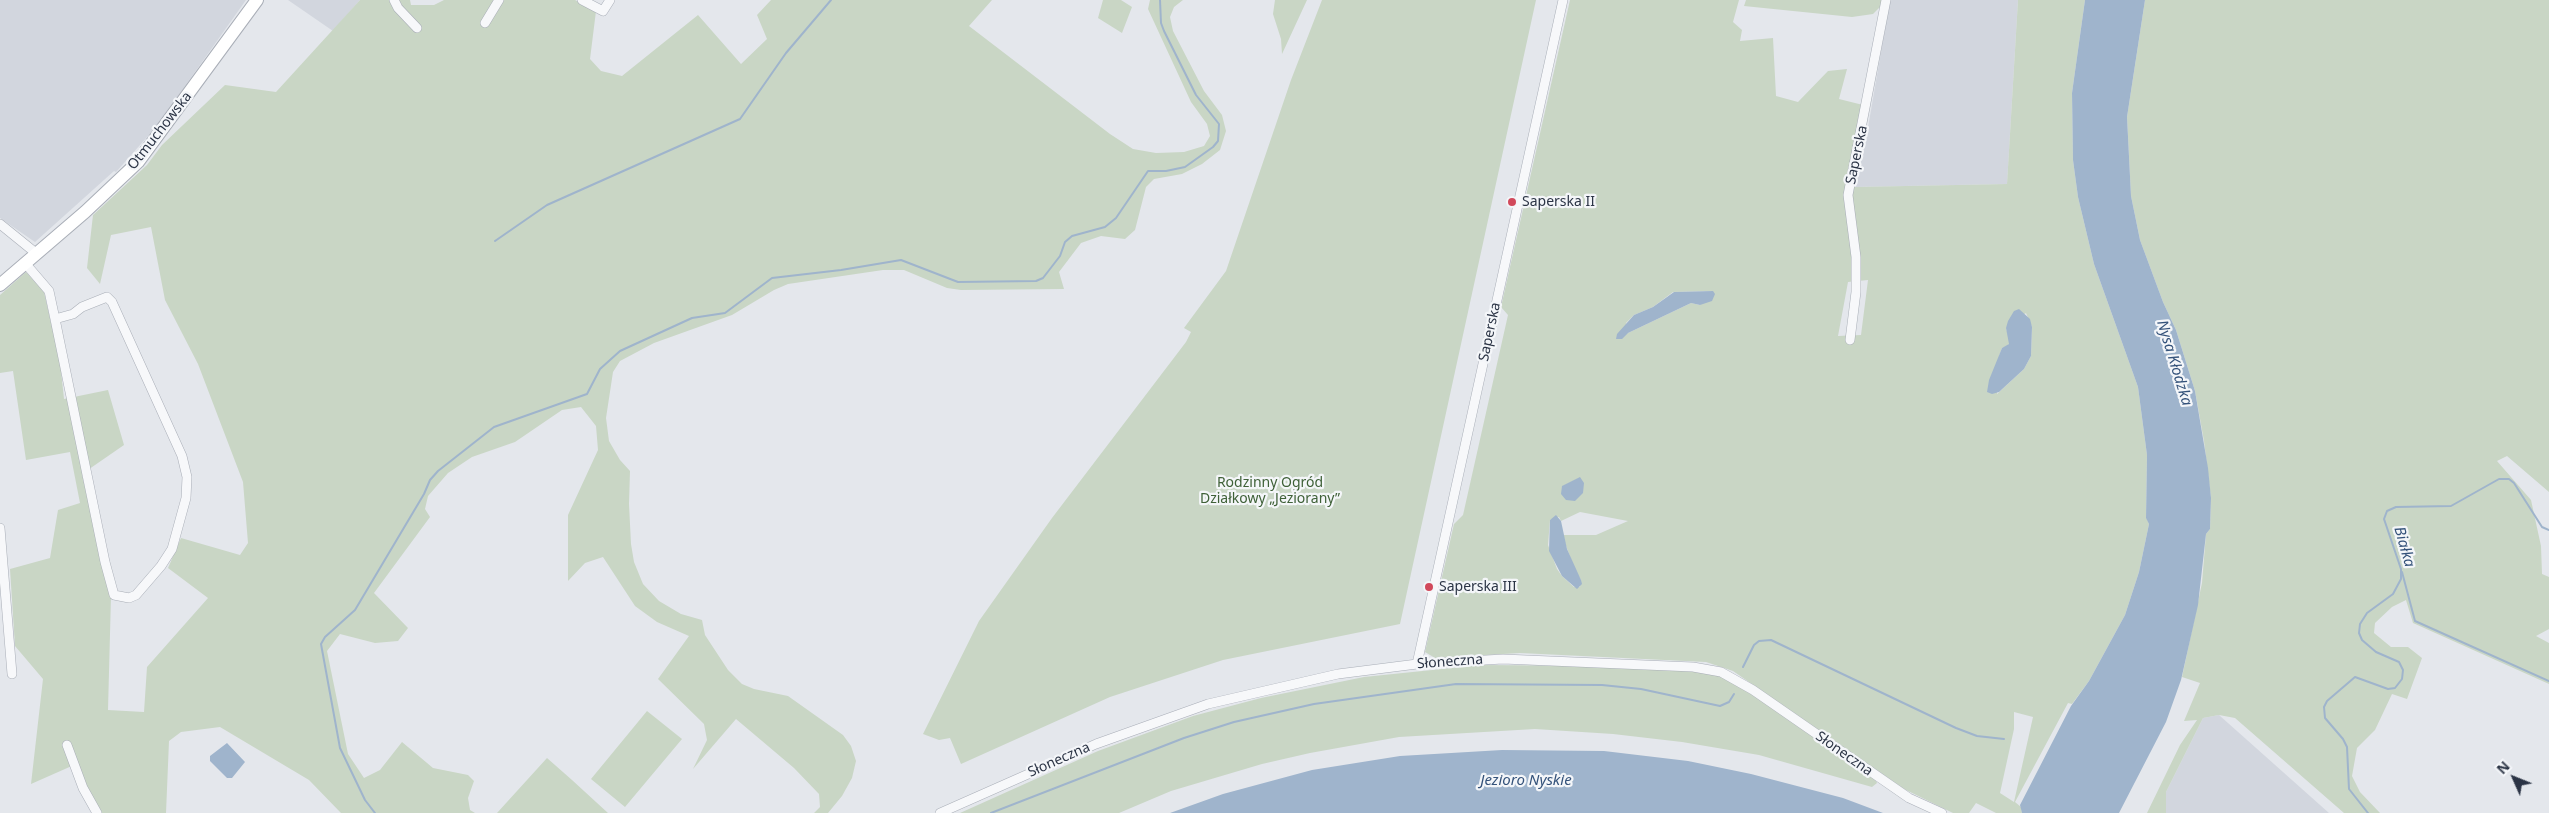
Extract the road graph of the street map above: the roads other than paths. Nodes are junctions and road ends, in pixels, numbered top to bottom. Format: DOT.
graph roads {
  1 [pos="256,0"];
  2 [pos="394,0"];
  3 [pos="499,0"];
  4 [pos="582,0"];
  5 [pos="610,0"];
  6 [pos="1563,0"];
  7 [pos="1886,0"];
  8 [pos="485,22"];
  9 [pos="417,28"];
  10 [pos="0,224"];
  11 [pos="37,254"];
  12 [pos="25,263"];
  13 [pos="0,285"];
  14 [pos="55,319"];
  15 [pos="1850,340"];
  16 [pos="0,528"];
  17 [pos="1417,664"];
  18 [pos="12,674"];
  19 [pos="67,745"];
  20 [pos="97,813"];
  21 [pos="940,813"];
  22 [pos="1942,813"];
  1 -- 11 [label="main road, Otmuchowska"];
  2 -- 9 [label="street"];
  3 -- 8 [label="street"];
  4 -- 5 [label="street"];
  6 -- 17 [label="street, Saperska"];
  7 -- 15 [label="street, Saperska"];
  10 -- 11 [label="street"];
  11 -- 12 [label="main road, Otmuchowska"];
  12 -- 13 [label="main road, Otmuchowska"];
  12 -- 14 [label="street"];
  14 -- 14 [label="street"];
  16 -- 18 [label="street"];
  17 -- 21 [label="street, Słoneczna"];
  17 -- 22 [label="street, Słoneczna"];
  19 -- 20 [label="street"];
}
